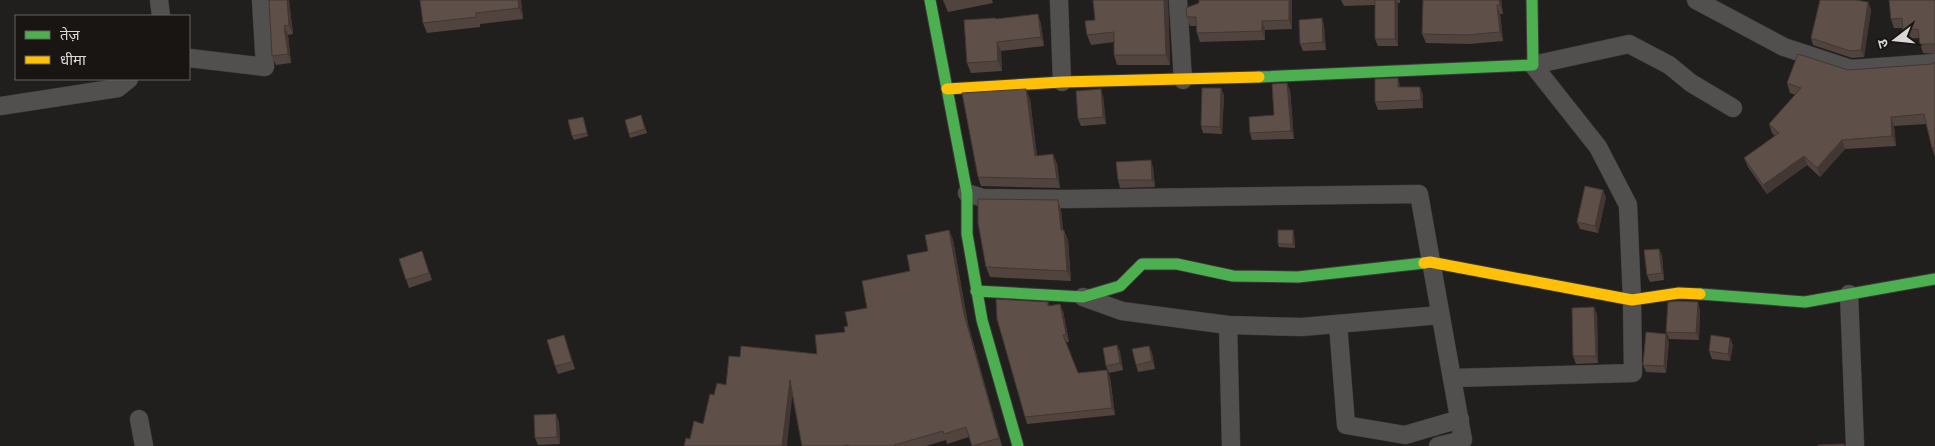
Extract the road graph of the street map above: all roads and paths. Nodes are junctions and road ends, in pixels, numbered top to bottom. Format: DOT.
graph roads {
  1 [pos="159,0"];
  2 [pos="261,0"];
  3 [pos="930,0"];
  4 [pos="1059,0"];
  5 [pos="1178,0"];
  6 [pos="1532,0"];
  7 [pos="1696,0"];
  8 [pos="161,15"];
  9 [pos="190,58"];
  10 [pos="1935,63"];
  11 [pos="1533,65"];
  12 [pos="128,80"];
  13 [pos="1183,80"];
  14 [pos="1062,82"];
  15 [pos="948,89"];
  16 [pos="0,106"];
  17 [pos="1733,108"];
  18 [pos="967,193"];
  19 [pos="1430,262"];
  20 [pos="1935,279"];
  21 [pos="976,291"];
  22 [pos="1849,294"];
  23 [pos="1083,297"];
  24 [pos="1632,300"];
  25 [pos="1440,315"];
  26 [pos="1338,324"];
  27 [pos="1228,325"];
  28 [pos="1452,378"];
  29 [pos="139,419"];
  30 [pos="1460,419"];
  31 [pos="144,446"];
  32 [pos="1018,446"];
  33 [pos="1231,446"];
  34 [pos="1438,446"];
  35 [pos="1855,446"];
  1 -- 8 [label="street"];
  2 -- 9 [label="street"];
  3 -- 15 [label="street"];
  4 -- 14 [label="street"];
  5 -- 13 [label="street"];
  6 -- 11 [label="street"];
  7 -- 10 [label="street"];
  11 -- 13 [label="street"];
  11 -- 17 [label="street"];
  11 -- 24 [label="street"];
  12 -- 16 [label="street"];
  13 -- 14 [label="street"];
  14 -- 15 [label="street"];
  15 -- 18 [label="street"];
  18 -- 19 [label="street"];
  18 -- 21 [label="street"];
  19 -- 23 [label="street"];
  19 -- 24 [label="street"];
  19 -- 25 [label="street"];
  20 -- 22 [label="street"];
  21 -- 23 [label="street"];
  21 -- 32 [label="street"];
  22 -- 24 [label="street"];
  22 -- 35 [label="street"];
  23 -- 27 [label="street"];
  24 -- 28 [label="street"];
  25 -- 26 [label="street"];
  25 -- 28 [label="street"];
  26 -- 27 [label="street"];
  26 -- 30 [label="street"];
  27 -- 33 [label="street"];
  28 -- 30 [label="street"];
  29 -- 31 [label="street"];
  30 -- 34 [label="street"];
}
